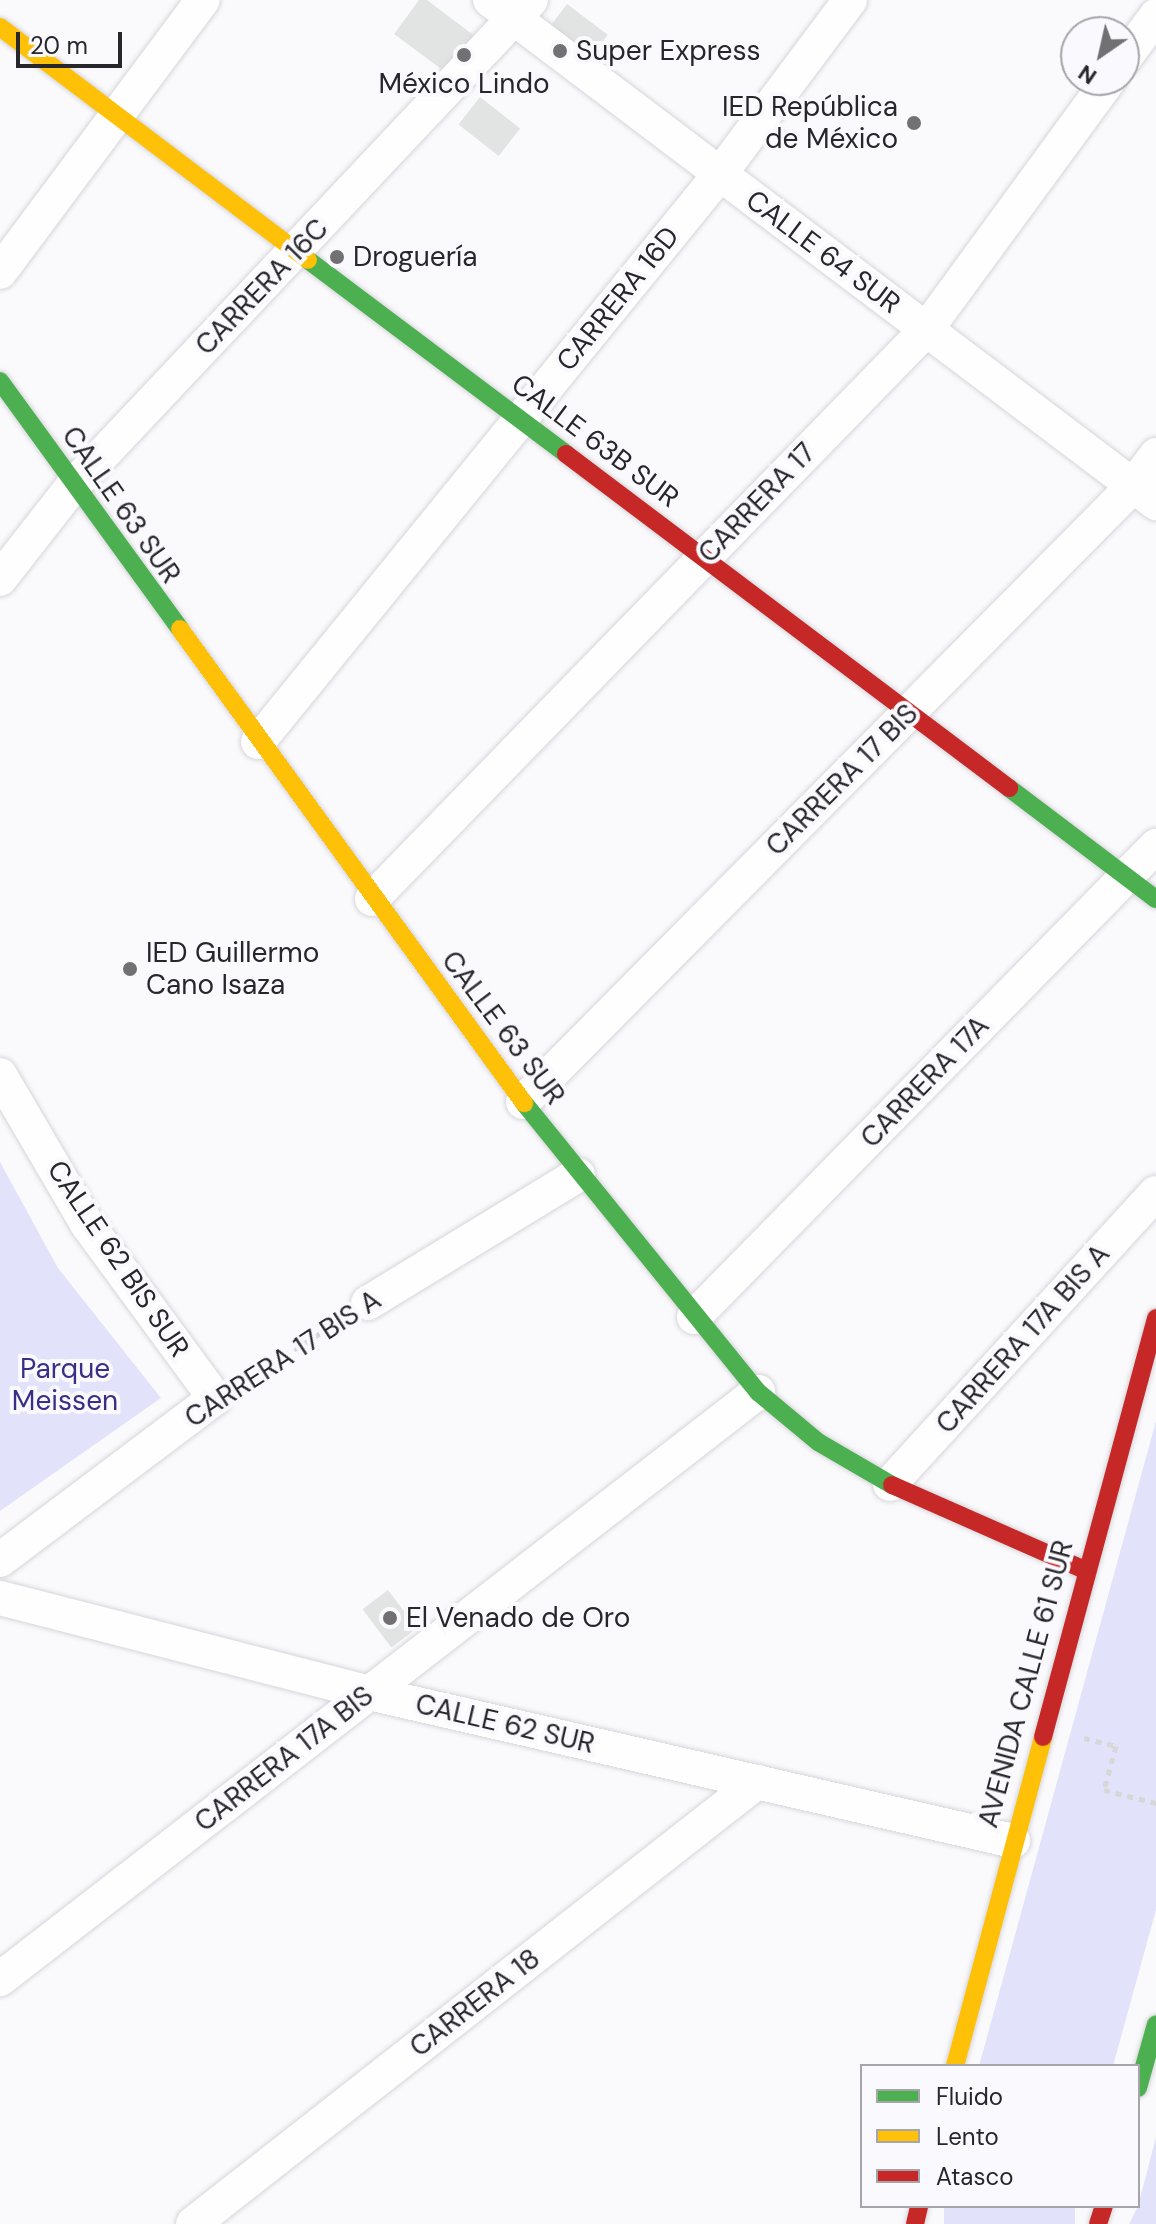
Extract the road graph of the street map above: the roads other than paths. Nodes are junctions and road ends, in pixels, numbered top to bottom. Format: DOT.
graph roads {
  1 [pos="203,0"];
  2 [pos="850,0"];
  3 [pos="512,7"];
  4 [pos="1156,16"];
  5 [pos="0,27"];
  6 [pos="1140,38"];
  7 [pos="1097,96"];
  8 [pos="117,115"];
  9 [pos="720,174"];
  10 [pos="297,251"];
  11 [pos="0,272"];
  12 [pos="926,330"];
  13 [pos="0,381"];
  14 [pos="520,419"];
  15 [pos="1156,455"];
  16 [pos="72,487"];
  17 [pos="1145,494"];
  18 [pos="704,558"];
  19 [pos="0,579"];
  20 [pos="909,712"];
  21 [pos="258,742"];
  22 [pos="1156,846"];
  23 [pos="1126,877"];
  24 [pos="372,899"];
  25 [pos="1156,899"];
  26 [pos="0,1075"];
  27 [pos="523,1102"];
  28 [pos="578,1175"];
  29 [pos="1156,1193"];
  30 [pos="368,1303"];
  31 [pos="694,1317"];
  32 [pos="1156,1318"];
  33 [pos="758,1392"];
  34 [pos="215,1398"];
  35 [pos="890,1484"];
  36 [pos="0,1560"];
  37 [pos="1085,1570"];
  38 [pos="0,1598"];
  39 [pos="369,1693"];
  40 [pos="757,1782"];
  41 [pos="1013,1841"];
  42 [pos="0,1979"];
  43 [pos="1156,2024"];
  44 [pos="956,2064"];
  45 [pos="1140,2081"];
  46 [pos="193,2224"];
  1 -- 8 [label="street"];
  2 -- 9 [label="street, CARRERA 16D"];
  3 -- 9 [label="street, CALLE 64 SUR"];
  3 -- 10 [label="street, CARRERA 16C"];
  4 -- 6 [label="street"];
  5 -- 8 [label="main road, CALLE 63B SUR"];
  7 -- 12 [label="street, CARRERA 17"];
  8 -- 10 [label="main road, CALLE 63B SUR"];
  8 -- 11 [label="street"];
  9 -- 12 [label="street, CALLE 64 SUR"];
  9 -- 14 [label="street, CARRERA 16D"];
  10 -- 14 [label="main road, CALLE 63B SUR"];
  10 -- 16 [label="street, CARRERA 16C"];
  12 -- 17 [label="street, CALLE 64 SUR"];
  12 -- 18 [label="street, CARRERA 17"];
  13 -- 16 [label="main road, CALLE 63 SUR"];
  14 -- 18 [label="main road, CALLE 63B SUR"];
  14 -- 21 [label="street, CARRERA 16D"];
  15 -- 17 [label="street, CARRERA 17 BIS"];
  16 -- 19 [label="street, CARRERA 16C"];
  16 -- 21 [label="main road, CALLE 63 SUR"];
  17 -- 20 [label="street, CARRERA 17 BIS"];
  18 -- 20 [label="main road, CALLE 63B SUR"];
  18 -- 24 [label="street, CARRERA 17"];
  20 -- 23 [label="main road, CALLE 63B SUR"];
  20 -- 27 [label="street, CARRERA 17 BIS"];
  21 -- 24 [label="main road, CALLE 63 SUR"];
  22 -- 23 [label="street, CARRERA 17A"];
  23 -- 25 [label="main road, CALLE 63B SUR"];
  23 -- 31 [label="street, CARRERA 17A"];
  24 -- 27 [label="main road, CALLE 63 SUR"];
  26 -- 34 [label="street, CALLE 62 BIS SUR"];
  27 -- 28 [label="main road, CALLE 63 SUR"];
  28 -- 30 [label="street, CARRERA 17 BIS A"];
  28 -- 31 [label="main road, CALLE 63 SUR"];
  29 -- 35 [label="street, CARRERA 17A BIS A"];
  31 -- 33 [label="main road, CALLE 63 SUR"];
  32 -- 37 [label="main road, AVENIDA CALLE 61 SUR"];
  33 -- 35 [label="main road, CALLE 63 SUR"];
  33 -- 39 [label="street, CARRERA 17A BIS"];
  34 -- 36 [label="street, CARRERA 17 BIS A"];
  35 -- 37 [label="main road, CALLE 63 SUR"];
  37 -- 41 [label="main road, AVENIDA CALLE 61 SUR"];
  38 -- 39 [label="street, CALLE 62 SUR"];
  39 -- 40 [label="street, CALLE 62 SUR"];
  39 -- 42 [label="street, CARRERA 17A BIS"];
  40 -- 41 [label="street, CALLE 62 SUR"];
  40 -- 46 [label="street, CARRERA 18"];
  41 -- 44 [label="main road, AVENIDA CALLE 61 SUR"];
  43 -- 45 [label="main road"];
}
